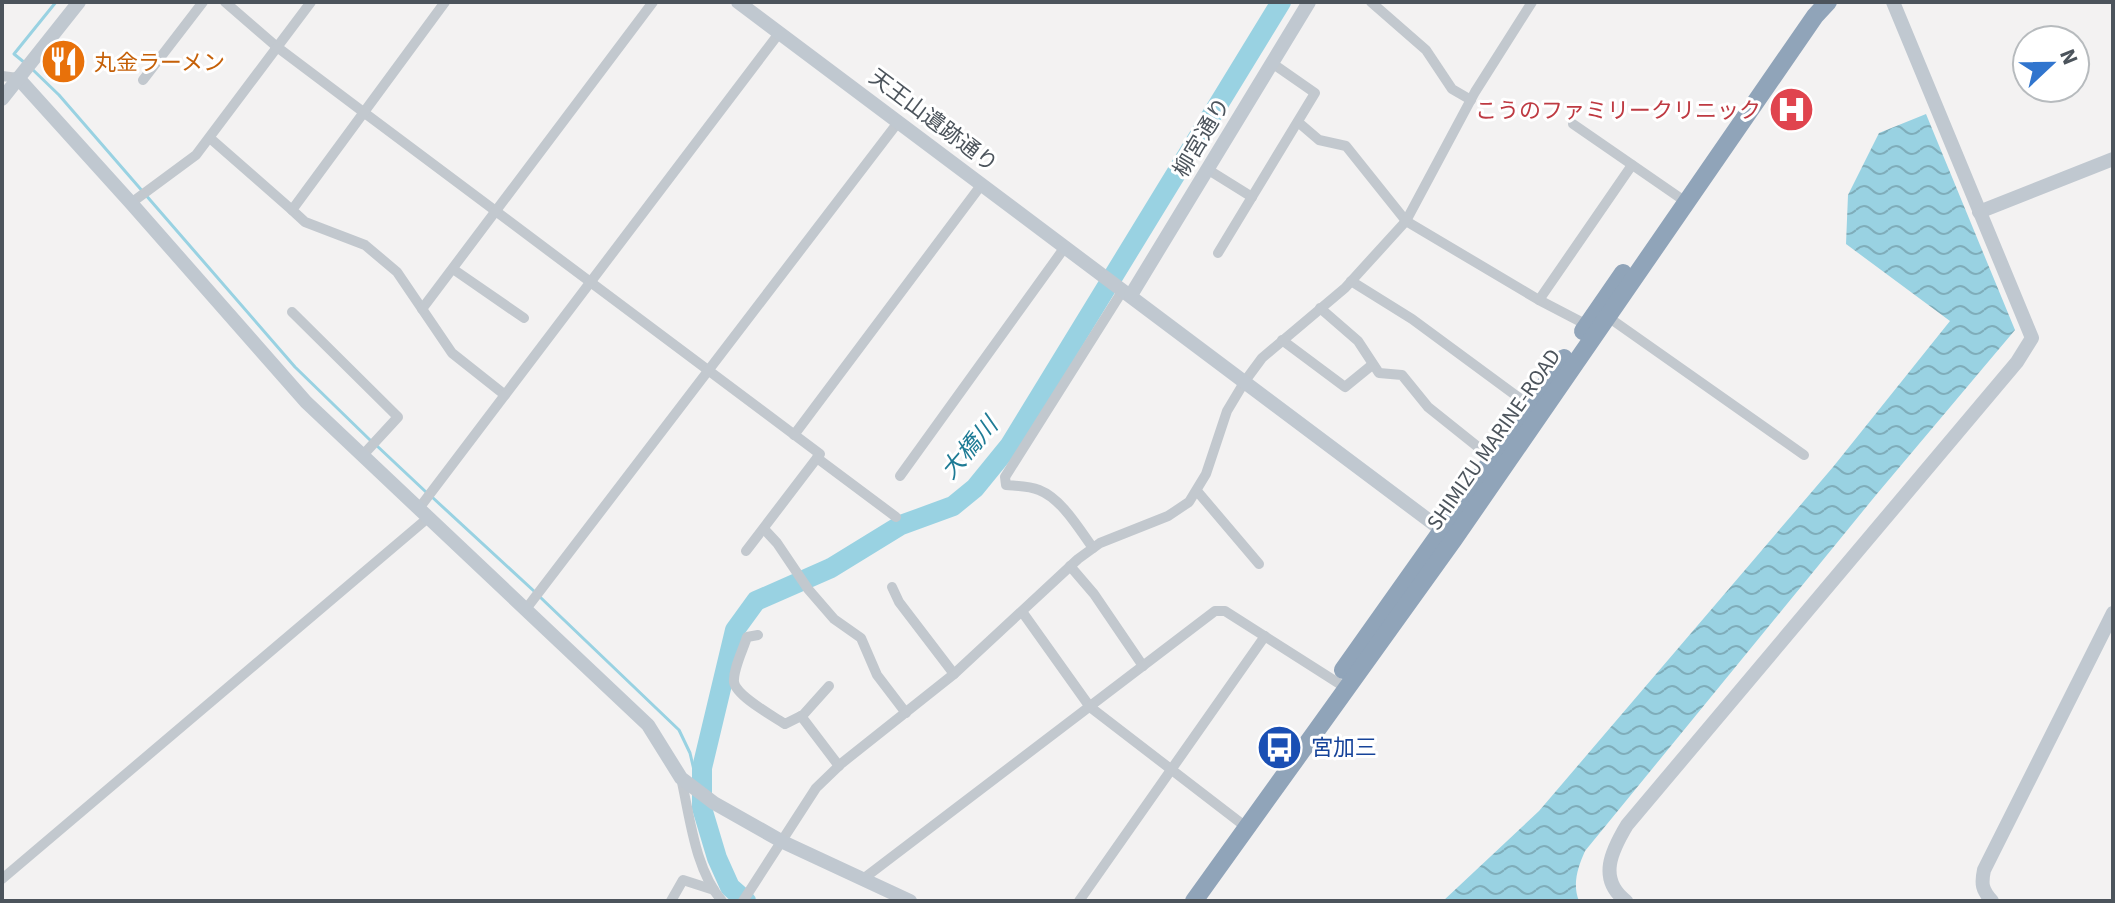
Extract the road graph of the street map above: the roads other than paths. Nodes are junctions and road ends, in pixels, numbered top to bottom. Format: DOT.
graph roads {
  1 [pos="79,2"];
  2 [pos="203,2"];
  3 [pos="225,2"];
  4 [pos="311,2"];
  5 [pos="445,2"];
  6 [pos="653,2"];
  7 [pos="738,2"];
  8 [pos="1309,2"];
  9 [pos="1371,2"];
  10 [pos="1532,2"];
  11 [pos="1813,2"];
  12 [pos="1827,2"];
  13 [pos="1893,2"];
  14 [pos="780,32"];
  15 [pos="277,47"];
  16 [pos="1272,63"];
  17 [pos="2,76"];
  18 [pos="18,78"];
  19 [pos="143,80"];
  20 [pos="2,99"];
  21 [pos="1471,100"];
  22 [pos="362,111"];
  23 [pos="899,121"];
  24 [pos="1298,122"];
  25 [pos="1573,124"];
  26 [pos="211,139"];
  27 [pos="2113,159"];
  28 [pos="1632,165"];
  29 [pos="1207,169"];
  30 [pos="982,184"];
  31 [pos="1252,197"];
  32 [pos="1682,199"];
  33 [pos="131,203"];
  34 [pos="292,210"];
  35 [pos="1979,212"];
  36 [pos="496,213"];
  37 [pos="1406,221"];
  38 [pos="1065,247"];
  39 [pos="1218,253"];
  40 [pos="453,269"];
  41 [pos="1351,281"];
  42 [pos="589,283"];
  43 [pos="1125,291"];
  44 [pos="1539,300"];
  45 [pos="1320,308"];
  46 [pos="422,309"];
  47 [pos="292,312"];
  48 [pos="1608,317"];
  49 [pos="524,318"];
  50 [pos="1587,325"];
  51 [pos="1282,340"];
  52 [pos="1372,365"];
  53 [pos="707,370"];
  54 [pos="1245,381"];
  55 [pos="505,395"];
  56 [pos="1530,406"];
  57 [pos="794,435"];
  58 [pos="363,455"];
  59 [pos="1804,455"];
  60 [pos="817,458"];
  61 [pos="1493,459"];
  62 [pos="900,476"];
  63 [pos="1197,491"];
  64 [pos="424,512"];
  65 [pos="896,517"];
  66 [pos="764,529"];
  67 [pos="1448,535"];
  68 [pos="1093,548"];
  69 [pos="746,551"];
  70 [pos="1259,564"];
  71 [pos="1070,566"];
  72 [pos="892,587"];
  73 [pos="526,609"];
  74 [pos="1023,613"];
  75 [pos="2113,613"];
  76 [pos="758,635"];
  77 [pos="1265,636"];
  78 [pos="1143,666"];
  79 [pos="954,674"];
  80 [pos="1341,684"];
  81 [pos="829,686"];
  82 [pos="1090,707"];
  83 [pos="906,713"];
  84 [pos="801,716"];
  85 [pos="839,766"];
  86 [pos="1170,770"];
  87 [pos="685,782"];
  88 [pos="1241,824"];
  89 [pos="783,842"];
  90 [pos="2,879"];
  91 [pos="863,879"];
  92 [pos="714,890"];
  93 [pos="671,901"];
  94 [pos="722,901"];
  95 [pos="743,901"];
  96 [pos="910,901"];
  97 [pos="1079,901"];
  98 [pos="1179,901"];
  99 [pos="1194,901"];
  100 [pos="1626,901"];
  101 [pos="1992,901"];
  1 -- 18 [label="street"];
  2 -- 19 [label="street"];
  3 -- 15 [label="street"];
  4 -- 15 [label="street"];
  5 -- 22 [label="street"];
  6 -- 36 [label="street"];
  7 -- 14 [label="street, 天王山遺跡通り"];
  8 -- 16 [label="street, 柳宮通り"];
  9 -- 21 [label="street"];
  10 -- 21 [label="street"];
  11 -- 32 [label="highway, SHIMIZU MARINE-ROAD"];
  12 -- 32 [label="highway, SHIMIZU MARINE-ROAD"];
  13 -- 35 [label="street"];
  14 -- 23 [label="street, 天王山遺跡通り"];
  14 -- 42 [label="street"];
  15 -- 22 [label="street"];
  15 -- 26 [label="street"];
  16 -- 24 [label="street"];
  16 -- 29 [label="street, 柳宮通り"];
  17 -- 18 [label="street"];
  18 -- 20 [label="street"];
  18 -- 33 [label="street"];
  21 -- 37 [label="street"];
  22 -- 34 [label="street"];
  22 -- 36 [label="street"];
  23 -- 30 [label="street, 天王山遺跡通り"];
  23 -- 53 [label="street"];
  24 -- 31 [label="street"];
  24 -- 37 [label="street"];
  25 -- 28 [label="street"];
  26 -- 33 [label="street"];
  26 -- 34 [label="street"];
  27 -- 35 [label="street"];
  28 -- 32 [label="street"];
  28 -- 44 [label="street"];
  29 -- 31 [label="street"];
  29 -- 43 [label="street, 柳宮通り"];
  30 -- 38 [label="street, 天王山遺跡通り"];
  30 -- 57 [label="street"];
  31 -- 39 [label="street"];
  32 -- 48 [label="highway, SHIMIZU MARINE-ROAD"];
  32 -- 50 [label="highway, SHIMIZU MARINE-ROAD"];
  33 -- 58 [label="street"];
  34 -- 46 [label="street"];
  35 -- 100 [label="street"];
  36 -- 40 [label="street"];
  36 -- 42 [label="street"];
  37 -- 41 [label="street"];
  37 -- 44 [label="street"];
  38 -- 43 [label="street, 天王山遺跡通り"];
  38 -- 62 [label="street"];
  40 -- 46 [label="street"];
  40 -- 49 [label="street"];
  41 -- 45 [label="street"];
  41 -- 56 [label="street"];
  42 -- 53 [label="street"];
  42 -- 55 [label="street"];
  43 -- 54 [label="street"];
  43 -- 68 [label="street"];
  44 -- 50 [label="street"];
  45 -- 51 [label="street"];
  45 -- 52 [label="street"];
  46 -- 55 [label="street"];
  47 -- 58 [label="street"];
  48 -- 59 [label="street"];
  48 -- 67 [label="highway, SHIMIZU MARINE-ROAD"];
  50 -- 56 [label="highway, SHIMIZU MARINE-ROAD"];
  51 -- 52 [label="street"];
  51 -- 54 [label="street"];
  52 -- 61 [label="street"];
  53 -- 57 [label="street"];
  53 -- 73 [label="street"];
  54 -- 63 [label="street"];
  54 -- 67 [label="street"];
  55 -- 64 [label="street"];
  56 -- 61 [label="highway, SHIMIZU MARINE-ROAD"];
  57 -- 60 [label="street"];
  58 -- 64 [label="street"];
  60 -- 65 [label="street"];
  60 -- 66 [label="street"];
  61 -- 67 [label="highway, SHIMIZU MARINE-ROAD"];
  63 -- 68 [label="street"];
  63 -- 70 [label="street"];
  64 -- 73 [label="street"];
  64 -- 90 [label="street"];
  66 -- 69 [label="street"];
  66 -- 83 [label="street"];
  67 -- 80 [label="highway, SHIMIZU MARINE-ROAD"];
  68 -- 71 [label="street"];
  71 -- 74 [label="street"];
  71 -- 78 [label="street"];
  72 -- 79 [label="street"];
  73 -- 87 [label="street"];
  74 -- 79 [label="street"];
  74 -- 82 [label="street"];
  75 -- 101 [label="street"];
  76 -- 84 [label="street"];
  77 -- 78 [label="street"];
  77 -- 80 [label="street"];
  77 -- 86 [label="street"];
  78 -- 82 [label="street"];
  79 -- 83 [label="street"];
  80 -- 88 [label="highway, SHIMIZU MARINE-ROAD"];
  81 -- 84 [label="street"];
  82 -- 86 [label="street"];
  82 -- 91 [label="street"];
  83 -- 85 [label="street"];
  84 -- 85 [label="street"];
  85 -- 89 [label="street"];
  86 -- 88 [label="street"];
  86 -- 97 [label="street"];
  87 -- 89 [label="street"];
  87 -- 92 [label="street"];
  88 -- 98 [label="highway, SHIMIZU MARINE-ROAD"];
  88 -- 99 [label="highway, SHIMIZU MARINE-ROAD"];
  89 -- 91 [label="street"];
  89 -- 95 [label="street"];
  91 -- 96 [label="street"];
  92 -- 93 [label="street"];
  92 -- 94 [label="street"];
}
